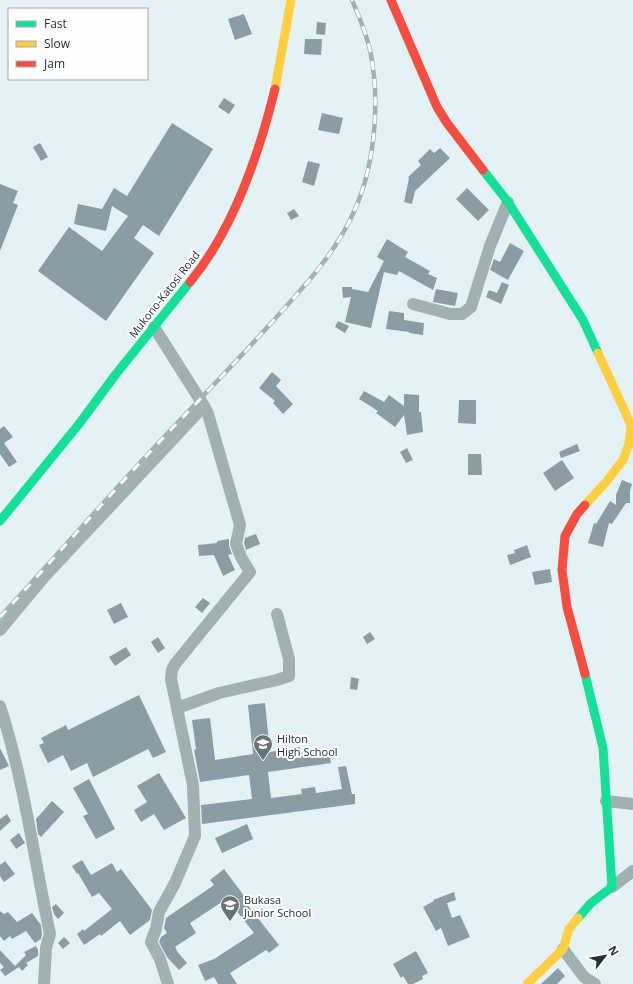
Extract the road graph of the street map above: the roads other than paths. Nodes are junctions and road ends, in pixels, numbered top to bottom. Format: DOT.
graph roads {
  1 [pos="291,0"];
  2 [pos="391,0"];
  3 [pos="508,202"];
  4 [pos="413,304"];
  5 [pos="154,326"];
  6 [pos="204,406"];
  7 [pos="0,521"];
  8 [pos="277,614"];
  9 [pos="0,630"];
  10 [pos="0,706"];
  11 [pos="177,708"];
  12 [pos="606,801"];
  13 [pos="633,804"];
  14 [pos="633,871"];
  15 [pos="612,887"];
  16 [pos="563,949"];
  17 [pos="44,984"];
  18 [pos="168,984"];
  19 [pos="527,984"];
  20 [pos="595,984"];
  1 -- 5 [label="street, Mukono-Katosi Road"];
  2 -- 3 [label="street"];
  3 -- 4 [label="street"];
  3 -- 12 [label="street"];
  5 -- 6 [label="street"];
  5 -- 7 [label="street, Mukono-Katosi Road"];
  6 -- 9 [label="street"];
  6 -- 11 [label="street"];
  8 -- 11 [label="street"];
  10 -- 17 [label="street"];
  11 -- 18 [label="street"];
  12 -- 13 [label="street"];
  12 -- 15 [label="street"];
  14 -- 15 [label="street"];
  15 -- 16 [label="street"];
  16 -- 19 [label="street"];
  16 -- 20 [label="street"];
}
